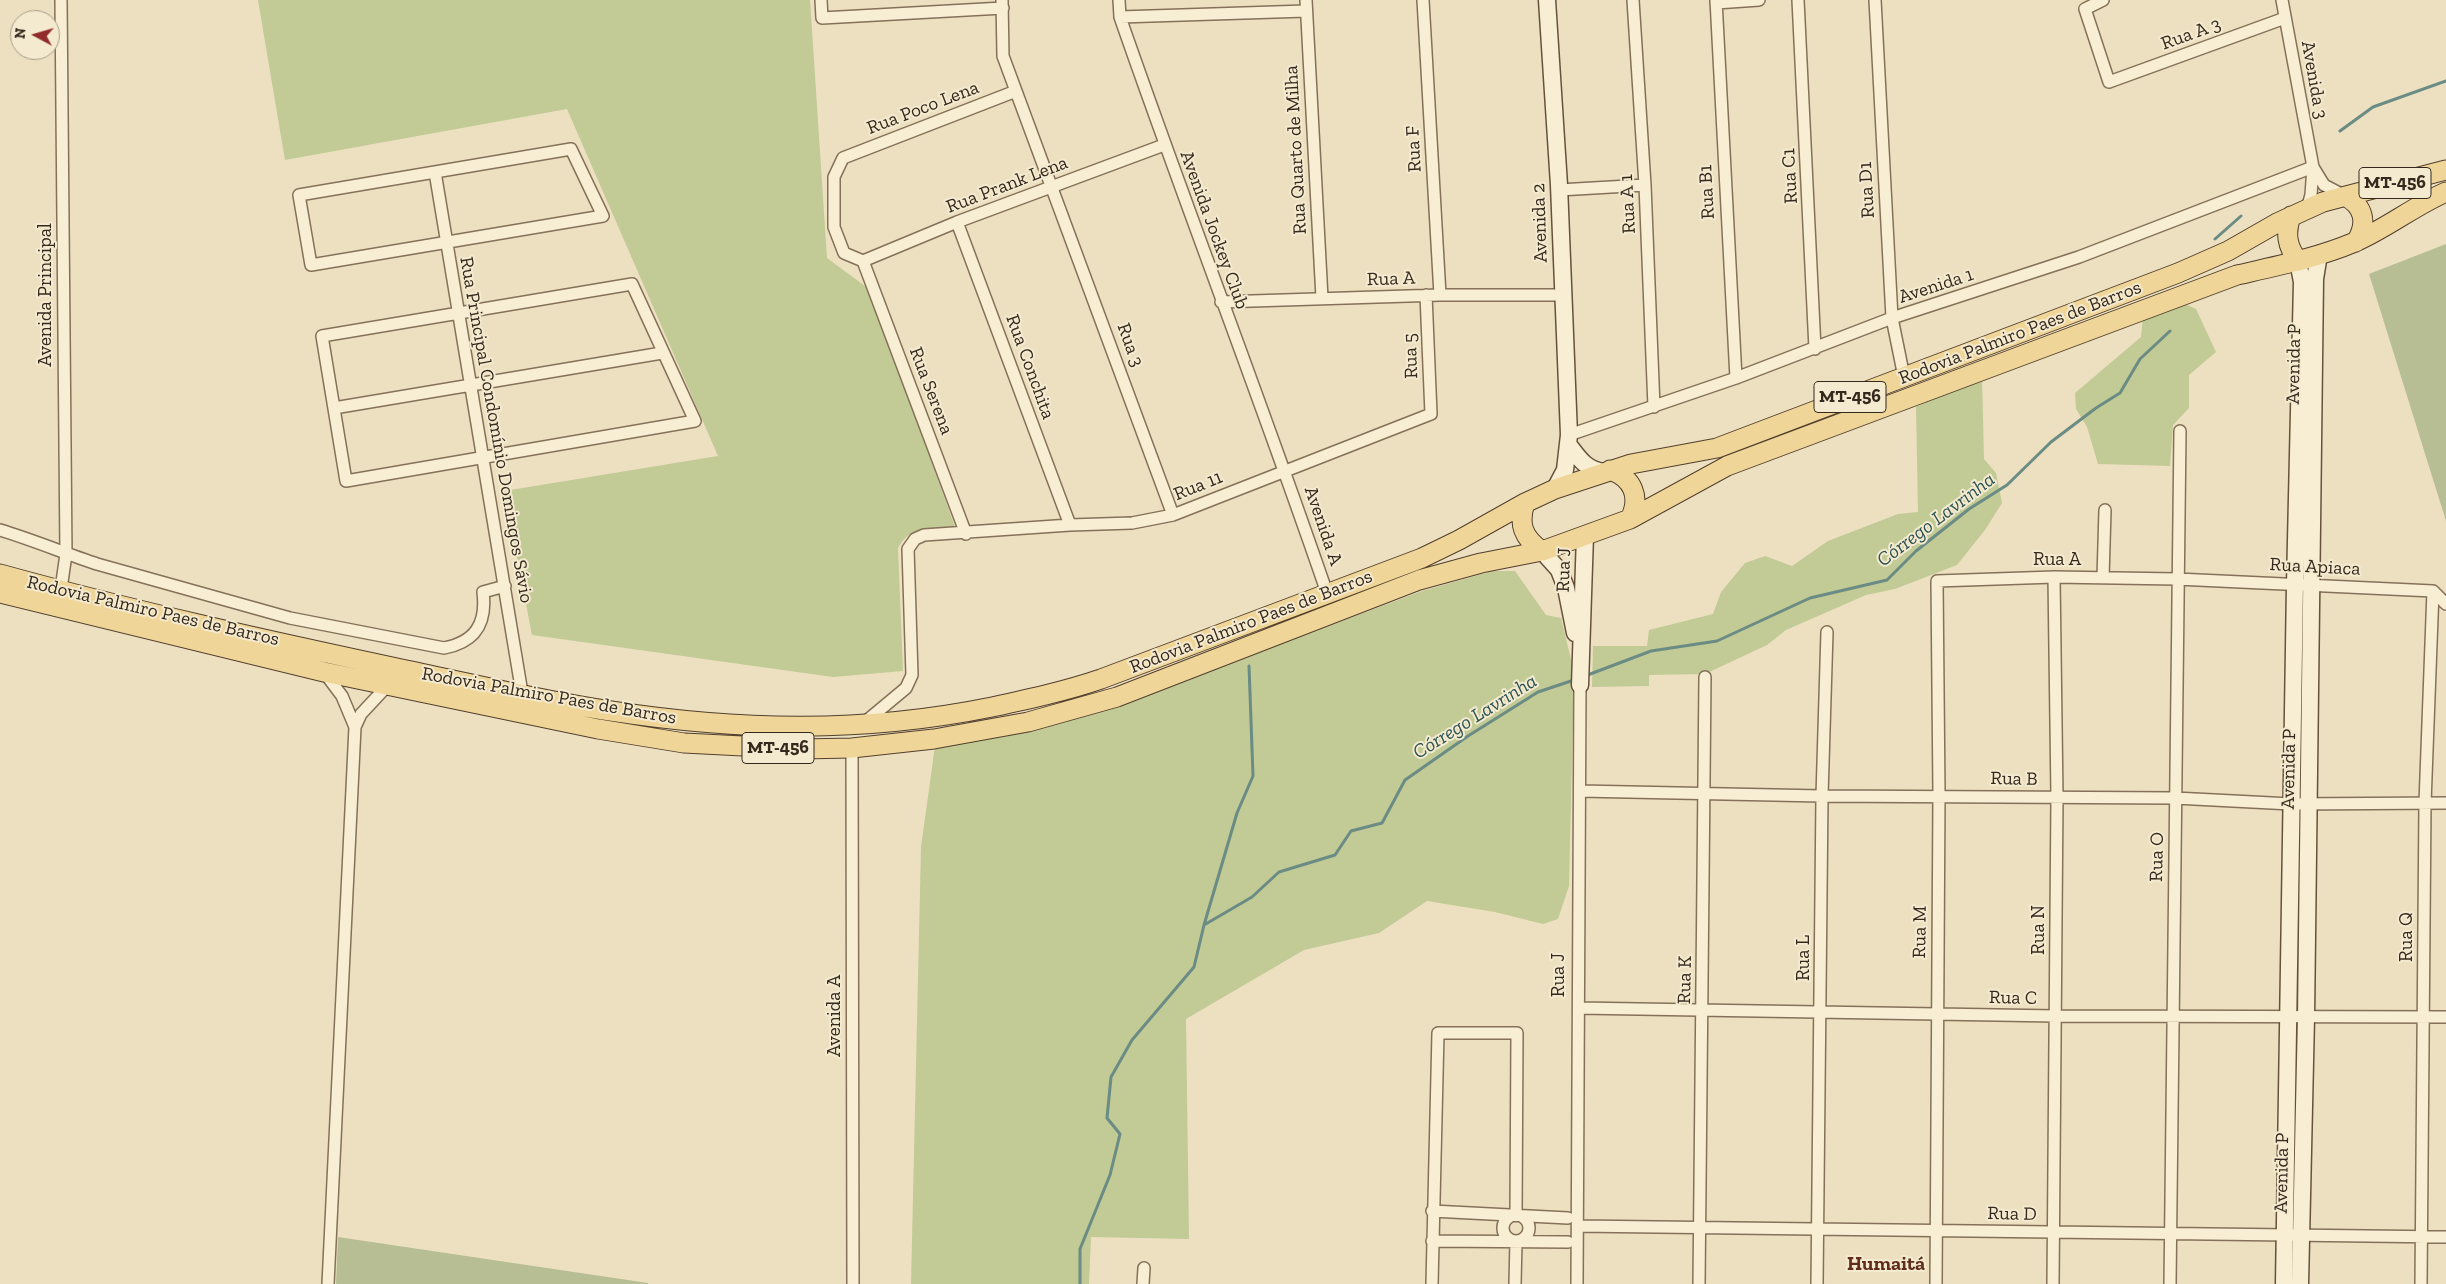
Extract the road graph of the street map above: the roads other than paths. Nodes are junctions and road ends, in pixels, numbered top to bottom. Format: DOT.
graph roads {
  1 [pos="61,0"];
  2 [pos="820,0"];
  3 [pos="1119,0"];
  4 [pos="1423,0"];
  5 [pos="1548,0"];
  6 [pos="1633,0"];
  7 [pos="1759,0"];
  8 [pos="1798,0"];
  9 [pos="1875,0"];
  10 [pos="2103,0"];
  11 [pos="2282,0"];
  12 [pos="1716,2"];
  13 [pos="1002,4"];
  14 [pos="1306,5"];
  15 [pos="1120,17"];
  16 [pos="2285,18"];
  17 [pos="1016,91"];
  18 [pos="1164,145"];
  19 [pos="2313,167"];
  20 [pos="2446,170"];
  21 [pos="435,172"];
  22 [pos="1645,186"];
  23 [pos="1053,187"];
  24 [pos="1559,190"];
  25 [pos="2446,192"];
  26 [pos="2344,196"];
  27 [pos="2299,212"];
  28 [pos="957,222"];
  29 [pos="446,242"];
  30 [pos="2356,242"];
  31 [pos="2319,254"];
  32 [pos="863,261"];
  33 [pos="2298,261"];
  34 [pos="1440,295"];
  35 [pos="1563,295"];
  36 [pos="1426,296"];
  37 [pos="1322,298"];
  38 [pos="1221,302"];
  39 [pos="459,313"];
  40 [pos="1892,318"];
  41 [pos="1815,350"];
  42 [pos="662,352"];
  43 [pos="1904,377"];
  44 [pos="1736,378"];
  45 [pos="471,384"];
  46 [pos="1654,407"];
  47 [pos="334,408"];
  48 [pos="1431,414"];
  49 [pos="2180,431"];
  50 [pos="1568,440"];
  51 [pos="484,458"];
  52 [pos="1285,470"];
  53 [pos="1606,471"];
  54 [pos="1555,489"];
  55 [pos="1525,503"];
  56 [pos="2105,510"];
  57 [pos="1173,515"];
  58 [pos="1630,519"];
  59 [pos="1070,525"];
  60 [pos="0,530"];
  61 [pos="966,534"];
  62 [pos="1585,535"];
  63 [pos="1542,551"];
  64 [pos="66,554"];
  65 [pos="0,574"];
  66 [pos="2054,577"];
  67 [pos="2103,578"];
  68 [pos="2177,579"];
  69 [pos="1937,581"];
  70 [pos="2294,584"];
  71 [pos="2312,585"];
  72 [pos="504,586"];
  73 [pos="61,590"];
  74 [pos="2433,591"];
  75 [pos="0,593"];
  76 [pos="1327,593"];
  77 [pos="2446,604"];
  78 [pos="1827,632"];
  79 [pos="1580,667"];
  80 [pos="324,672"];
  81 [pos="1705,677"];
  82 [pos="389,684"];
  83 [pos="1580,685"];
  84 [pos="522,693"];
  85 [pos="860,726"];
  86 [pos="354,727"];
  87 [pos="852,748"];
  88 [pos="1580,791"];
  89 [pos="1704,795"];
  90 [pos="1822,796"];
  91 [pos="1939,796"];
  92 [pos="2057,797"];
  93 [pos="2175,798"];
  94 [pos="2446,802"];
  95 [pos="2425,803"];
  96 [pos="2291,804"];
  97 [pos="2308,804"];
  98 [pos="1579,1008"];
  99 [pos="1702,1011"];
  100 [pos="1821,1014"];
  101 [pos="1936,1014"];
  102 [pos="2172,1015"];
  103 [pos="2056,1016"];
  104 [pos="2306,1016"];
  105 [pos="2288,1017"];
  106 [pos="2446,1017"];
  107 [pos="2425,1018"];
  108 [pos="1432,1211"];
  109 [pos="1516,1214"];
  110 [pos="1568,1218"];
  111 [pos="1578,1226"];
  112 [pos="1700,1227"];
  113 [pos="1818,1229"];
  114 [pos="1936,1230"];
  115 [pos="2053,1232"];
  116 [pos="2170,1234"];
  117 [pos="2292,1235"];
  118 [pos="2422,1236"];
  119 [pos="2446,1237"];
  120 [pos="1432,1241"];
  121 [pos="1516,1241"];
  122 [pos="1568,1242"];
  123 [pos="1144,1268"];
  124 [pos="328,1284"];
  125 [pos="854,1284"];
  126 [pos="1144,1284"];
  127 [pos="1432,1284"];
  128 [pos="1516,1284"];
  129 [pos="1577,1284"];
  130 [pos="1699,1284"];
  131 [pos="1817,1284"];
  132 [pos="1936,1284"];
  133 [pos="2053,1284"];
  134 [pos="2170,1284"];
  135 [pos="2284,1284"];
  136 [pos="2300,1284"];
  137 [pos="2421,1284"];
  1 -- 64 [label="street, Avenida Principal"];
  2 -- 13 [label="street"];
  3 -- 15 [label="street, Avenida Jockey Club"];
  4 -- 34 [label="street, Rua F"];
  5 -- 24 [label="street, Avenida 2"];
  6 -- 22 [label="street, Rua A 1"];
  7 -- 12 [label="street"];
  8 -- 41 [label="street, Rua C1"];
  9 -- 40 [label="street, Rua D1"];
  10 -- 16 [label="street, Rua A 3"];
  11 -- 16 [label="street, Avenida 3"];
  12 -- 44 [label="street, Rua B1"];
  13 -- 17 [label="street, Rua 3"];
  14 -- 15 [label="street"];
  14 -- 37 [label="street, Rua Quarto de Milha"];
  15 -- 18 [label="street, Avenida Jockey Club"];
  16 -- 19 [label="street, Avenida 3"];
  17 -- 23 [label="street, Rua 3"];
  17 -- 32 [label="street, Rua Poco Lena"];
  18 -- 23 [label="street, Rua Prank Lena"];
  18 -- 38 [label="street, Avenida Jockey Club"];
  19 -- 26 [label="street"];
  19 -- 27 [label="street"];
  19 -- 40 [label="street, Avenida 1"];
  20 -- 26 [label="main road, Rodovia Palmiro Paes de Barros / MT-456"];
  21 -- 29 [label="street, Rua Principal Condomínio Domingos Sávio"];
  21 -- 29 [label="street"];
  21 -- 29 [label="street"];
  22 -- 24 [label="street"];
  22 -- 46 [label="street, Rua A 1"];
  23 -- 28 [label="street, Rua Prank Lena"];
  23 -- 57 [label="street, Rua 3"];
  24 -- 35 [label="street, Avenida 2"];
  25 -- 30 [label="main road, Rodovia Palmiro Paes de Barros / MT-456"];
  26 -- 27 [label="main road, Rodovia Palmiro Paes de Barros / MT-456"];
  26 -- 30 [label="main road"];
  27 -- 33 [label="main road"];
  27 -- 43 [label="main road, Rodovia Palmiro Paes de Barros / MT-456"];
  28 -- 32 [label="street, Rua Prank Lena"];
  28 -- 59 [label="street, Rua Conchita"];
  29 -- 39 [label="street, Rua Principal Condomínio Domingos Sávio"];
  30 -- 31 [label="main road, Rodovia Palmiro Paes de Barros / MT-456"];
  31 -- 33 [label="main road, Rodovia Palmiro Paes de Barros / MT-456"];
  31 -- 71 [label="street, Avenida P"];
  32 -- 61 [label="street, Rua Serena"];
  33 -- 58 [label="main road, Rodovia Palmiro Paes de Barros / MT-456"];
  33 -- 70 [label="street, Avenida P"];
  34 -- 35 [label="street, Rua A"];
  34 -- 36 [label="street, Rua A"];
  35 -- 50 [label="street, Avenida 2"];
  36 -- 37 [label="street, Rua A"];
  36 -- 48 [label="street, Rua 5"];
  37 -- 38 [label="street, Rua A"];
  38 -- 52 [label="street, Avenida Jockey Club"];
  39 -- 42 [label="street"];
  39 -- 45 [label="street, Rua Principal Condomínio Domingos Sávio"];
  39 -- 47 [label="street"];
  40 -- 41 [label="street, Avenida 1"];
  40 -- 43 [label="street, Rua D1"];
  41 -- 44 [label="street, Avenida 1"];
  42 -- 45 [label="street"];
  42 -- 51 [label="street"];
  43 -- 53 [label="main road, Rodovia Palmiro Paes de Barros / MT-456"];
  44 -- 46 [label="street, Avenida 1"];
  45 -- 47 [label="street"];
  45 -- 51 [label="street, Rua Principal Condomínio Domingos Sávio"];
  46 -- 50 [label="street, Avenida 1"];
  47 -- 51 [label="street"];
  48 -- 52 [label="street, Rua 11"];
  49 -- 68 [label="street, Rua O"];
  50 -- 53 [label="street"];
  50 -- 54 [label="street, Avenida 2"];
  51 -- 72 [label="street, Rua Principal Condomínio Domingos Sávio"];
  52 -- 57 [label="street, Rua 11"];
  52 -- 76 [label="street, Avenida A"];
  53 -- 54 [label="main road, Rodovia Palmiro Paes de Barros / MT-456"];
  53 -- 58 [label="main road"];
  54 -- 55 [label="main road, Rodovia Palmiro Paes de Barros / MT-456"];
  55 -- 63 [label="main road"];
  55 -- 76 [label="main road, Rodovia Palmiro Paes de Barros / MT-456"];
  56 -- 67 [label="street"];
  57 -- 59 [label="street, Rua 11"];
  58 -- 62 [label="main road, Rodovia Palmiro Paes de Barros / MT-456"];
  59 -- 61 [label="street, Rua 11"];
  60 -- 64 [label="street, Rodovia Palmiro Paes de Barros"];
  61 -- 85 [label="street, Rua 11"];
  62 -- 63 [label="main road, Rodovia Palmiro Paes de Barros / MT-456"];
  62 -- 79 [label="street, Rua J"];
  63 -- 79 [label="street, Rua J"];
  63 -- 87 [label="main road, Rodovia Palmiro Paes de Barros / MT-456"];
  64 -- 72 [label="street, Rodovia Palmiro Paes de Barros"];
  64 -- 73 [label="street, Avenida Principal"];
  65 -- 73 [label="main road, Rodovia Palmiro Paes de Barros / MT-456"];
  66 -- 67 [label="street, Rua A"];
  66 -- 69 [label="street, Rua A"];
  66 -- 92 [label="street, Rua N"];
  67 -- 68 [label="street, Rua A"];
  68 -- 70 [label="street, Rua Apiaca"];
  68 -- 93 [label="street, Rua O"];
  69 -- 91 [label="street, Rua M"];
  70 -- 71 [label="street, Rua Apiaca"];
  70 -- 96 [label="street, Avenida P"];
  71 -- 74 [label="street, Rua Apiaca"];
  71 -- 97 [label="street, Avenida P"];
  72 -- 84 [label="street, Rua Principal Condomínio Domingos Sávio"];
  73 -- 84 [label="main road, Rodovia Palmiro Paes de Barros / MT-456"];
  74 -- 77 [label="street"];
  74 -- 95 [label="street, Rua Q"];
  75 -- 80 [label="main road, Rodovia Palmiro Paes de Barros / MT-456"];
  76 -- 85 [label="main road, Rodovia Palmiro Paes de Barros / MT-456"];
  78 -- 90 [label="street, Rua L"];
  79 -- 83 [label="street, Rua J"];
  80 -- 82 [label="main road, Rodovia Palmiro Paes de Barros / MT-456"];
  80 -- 86 [label="street"];
  81 -- 89 [label="street, Rua K"];
  82 -- 86 [label="street"];
  82 -- 87 [label="main road, Rodovia Palmiro Paes de Barros / MT-456"];
  83 -- 88 [label="street, Rua J"];
  84 -- 85 [label="main road, Rodovia Palmiro Paes de Barros / MT-456"];
  86 -- 124 [label="street"];
  87 -- 125 [label="street, Avenida A"];
  88 -- 89 [label="street, Rua B"];
  88 -- 98 [label="street, Rua J"];
  89 -- 90 [label="street, Rua B"];
  89 -- 99 [label="street, Rua K"];
  90 -- 91 [label="street, Rua B"];
  90 -- 100 [label="street, Rua L"];
  91 -- 92 [label="street, Rua B"];
  91 -- 101 [label="street, Rua M"];
  92 -- 93 [label="street, Rua B"];
  92 -- 103 [label="street, Rua N"];
  93 -- 96 [label="street, Rua B"];
  93 -- 102 [label="street, Rua O"];
  94 -- 95 [label="street, Rua B"];
  95 -- 97 [label="street, Rua B"];
  95 -- 107 [label="street, Rua Q"];
  96 -- 97 [label="street, Rua B"];
  96 -- 105 [label="street, Avenida P"];
  97 -- 104 [label="street, Avenida P"];
  98 -- 99 [label="street, Rua C"];
  98 -- 111 [label="street, Rua J"];
  99 -- 100 [label="street, Rua C"];
  99 -- 112 [label="street, Rua K"];
  100 -- 101 [label="street, Rua C"];
  100 -- 113 [label="street, Rua L"];
  101 -- 103 [label="street, Rua C"];
  101 -- 114 [label="street, Rua M"];
  102 -- 103 [label="street, Rua C"];
  102 -- 105 [label="street, Rua C"];
  102 -- 116 [label="street, Rua O"];
  103 -- 115 [label="street, Rua N"];
  104 -- 105 [label="street, Rua C"];
  104 -- 107 [label="street, Rua C"];
  104 -- 117 [label="street, Avenida P"];
  105 -- 117 [label="street, Avenida P"];
  106 -- 107 [label="street, Rua C"];
  107 -- 118 [label="street, Rua Q"];
  108 -- 109 [label="street"];
  108 -- 109 [label="street"];
  108 -- 120 [label="street"];
  109 -- 110 [label="street"];
  109 -- 121 [label="street"];
  109 -- 121 [label="street"];
  111 -- 112 [label="street, Rua D"];
  111 -- 129 [label="street, Rua J"];
  112 -- 113 [label="street, Rua D"];
  112 -- 130 [label="street, Rua K"];
  113 -- 114 [label="street, Rua D"];
  113 -- 131 [label="street, Rua L"];
  114 -- 115 [label="street, Rua D"];
  114 -- 132 [label="street, Rua M"];
  115 -- 116 [label="street, Rua D"];
  115 -- 133 [label="street, Rua N"];
  116 -- 117 [label="street, Rua D"];
  116 -- 134 [label="street, Rua O"];
  117 -- 118 [label="street, Rua D"];
  117 -- 135 [label="street, Avenida P"];
  117 -- 136 [label="street, Avenida P"];
  118 -- 119 [label="street, Rua D"];
  118 -- 137 [label="street, Rua Q"];
  120 -- 121 [label="street"];
  120 -- 127 [label="street"];
  121 -- 122 [label="street"];
  121 -- 128 [label="street"];
  123 -- 126 [label="street"];
}
